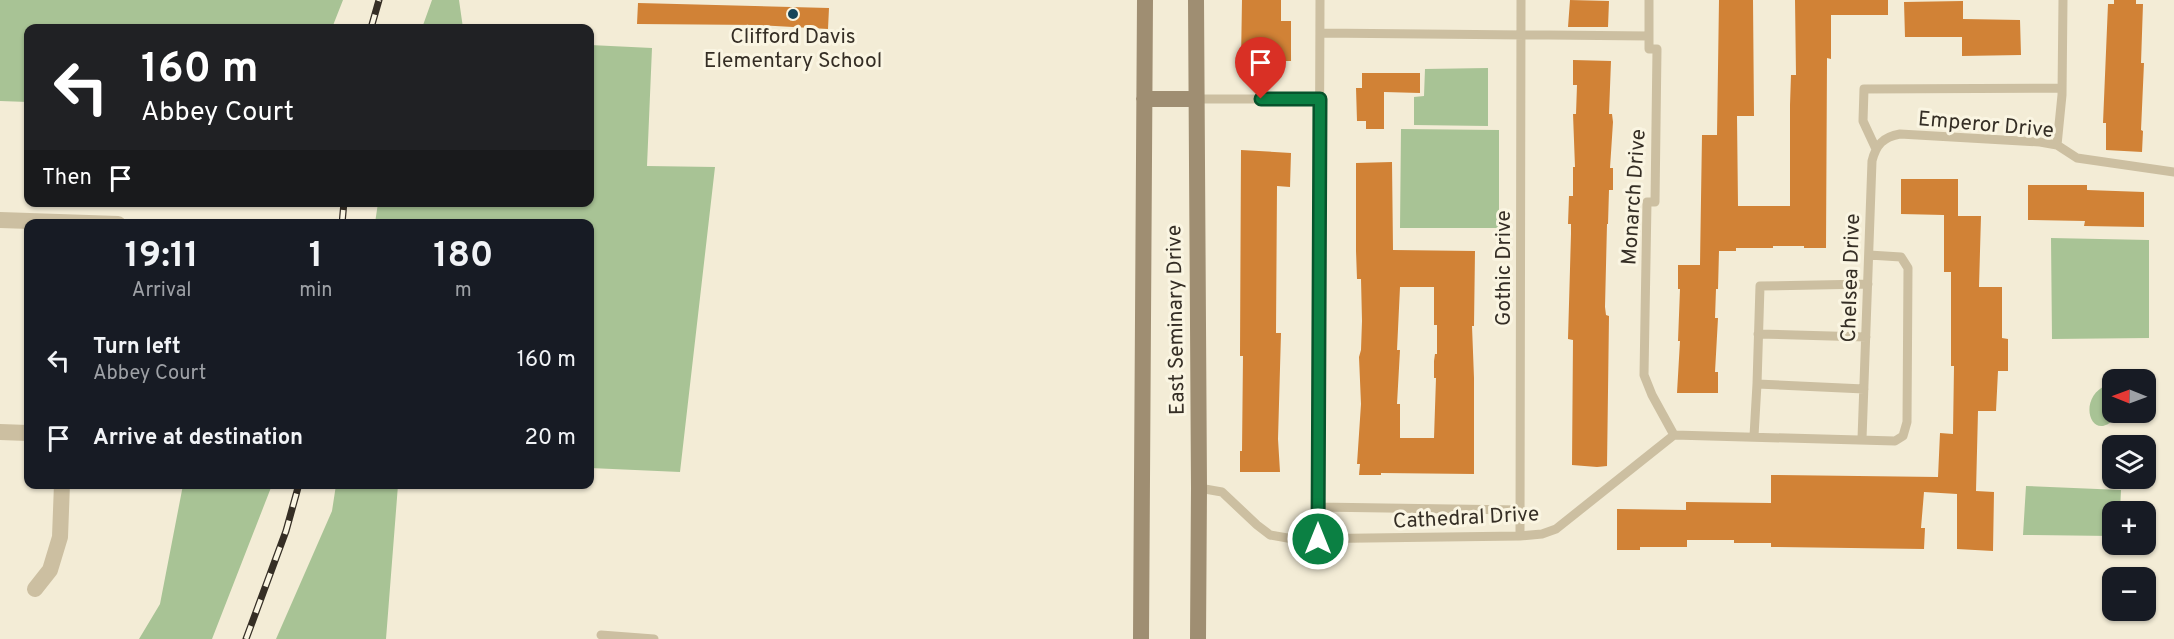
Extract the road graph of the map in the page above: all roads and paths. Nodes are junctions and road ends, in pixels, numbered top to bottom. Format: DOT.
graph roads {
  1 [pos="1145,0"];
  2 [pos="1196,0"];
  3 [pos="1320,0"];
  4 [pos="1521,0"];
  5 [pos="1649,0"];
  6 [pos="2063,0"];
  7 [pos="1320,33"];
  8 [pos="1521,35"];
  9 [pos="1649,36"];
  10 [pos="2062,88"];
  11 [pos="1144,99"];
  12 [pos="1195,99"];
  13 [pos="1320,99"];
  14 [pos="2057,145"];
  15 [pos="1875,149"];
  16 [pos="2174,172"];
  17 [pos="0,220"];
  18 [pos="24,221"];
  19 [pos="1869,255"];
  20 [pos="1868,284"];
  21 [pos="1758,334"];
  22 [pos="1866,337"];
  23 [pos="1757,384"];
  24 [pos="1864,389"];
  25 [pos="0,432"];
  26 [pos="24,433"];
  27 [pos="1674,435"];
  28 [pos="1754,436"];
  29 [pos="1862,439"];
  30 [pos="1199,488"];
  31 [pos="62,489"];
  32 [pos="1318,507"];
  33 [pos="1520,510"];
  34 [pos="1520,536"];
  35 [pos="1318,539"];
  36 [pos="35,589"];
  37 [pos="601,635"];
  38 [pos="654,639"];
  39 [pos="1140,639"];
  40 [pos="1198,639"];
  1 -- 11 [label="main road, East Seminary Drive"];
  2 -- 12 [label="main road, East Seminary Drive"];
  3 -- 7 [label="lane"];
  4 -- 8 [label="lane, Gothic Drive"];
  5 -- 9 [label="lane, Monarch Drive"];
  6 -- 10 [label="lane"];
  7 -- 8 [label="lane"];
  7 -- 13 [label="lane"];
  8 -- 9 [label="lane"];
  8 -- 33 [label="lane, Gothic Drive"];
  9 -- 27 [label="lane, Monarch Drive"];
  10 -- 14 [label="lane"];
  10 -- 15 [label="lane"];
  11 -- 12 [label="main road"];
  11 -- 39 [label="main road, East Seminary Drive"];
  12 -- 13 [label="lane"];
  12 -- 30 [label="main road, East Seminary Drive"];
  13 -- 32 [label="lane"];
  14 -- 15 [label="lane, Emperor Drive"];
  14 -- 16 [label="lane, Emperor Drive"];
  15 -- 19 [label="lane, Chelsea Drive"];
  17 -- 18 [label="street"];
  19 -- 20 [label="lane, Chelsea Drive"];
  19 -- 29 [label="lane"];
  20 -- 21 [label="lane"];
  20 -- 22 [label="lane, Chelsea Drive"];
  21 -- 22 [label="lane"];
  21 -- 23 [label="lane"];
  22 -- 24 [label="lane, Chelsea Drive"];
  23 -- 24 [label="lane"];
  23 -- 28 [label="lane"];
  24 -- 29 [label="lane, Chelsea Drive"];
  25 -- 26 [label="street"];
  27 -- 28 [label="lane"];
  27 -- 34 [label="lane, Cathedral Drive"];
  28 -- 29 [label="lane"];
  30 -- 35 [label="lane, Cathedral Drive"];
  30 -- 40 [label="main road, East Seminary Drive"];
  31 -- 36 [label="street"];
  32 -- 33 [label="lane"];
  32 -- 35 [label="lane"];
  33 -- 34 [label="lane, Gothic Drive"];
  34 -- 35 [label="lane, Cathedral Drive"];
  37 -- 38 [label="lane"];
}
